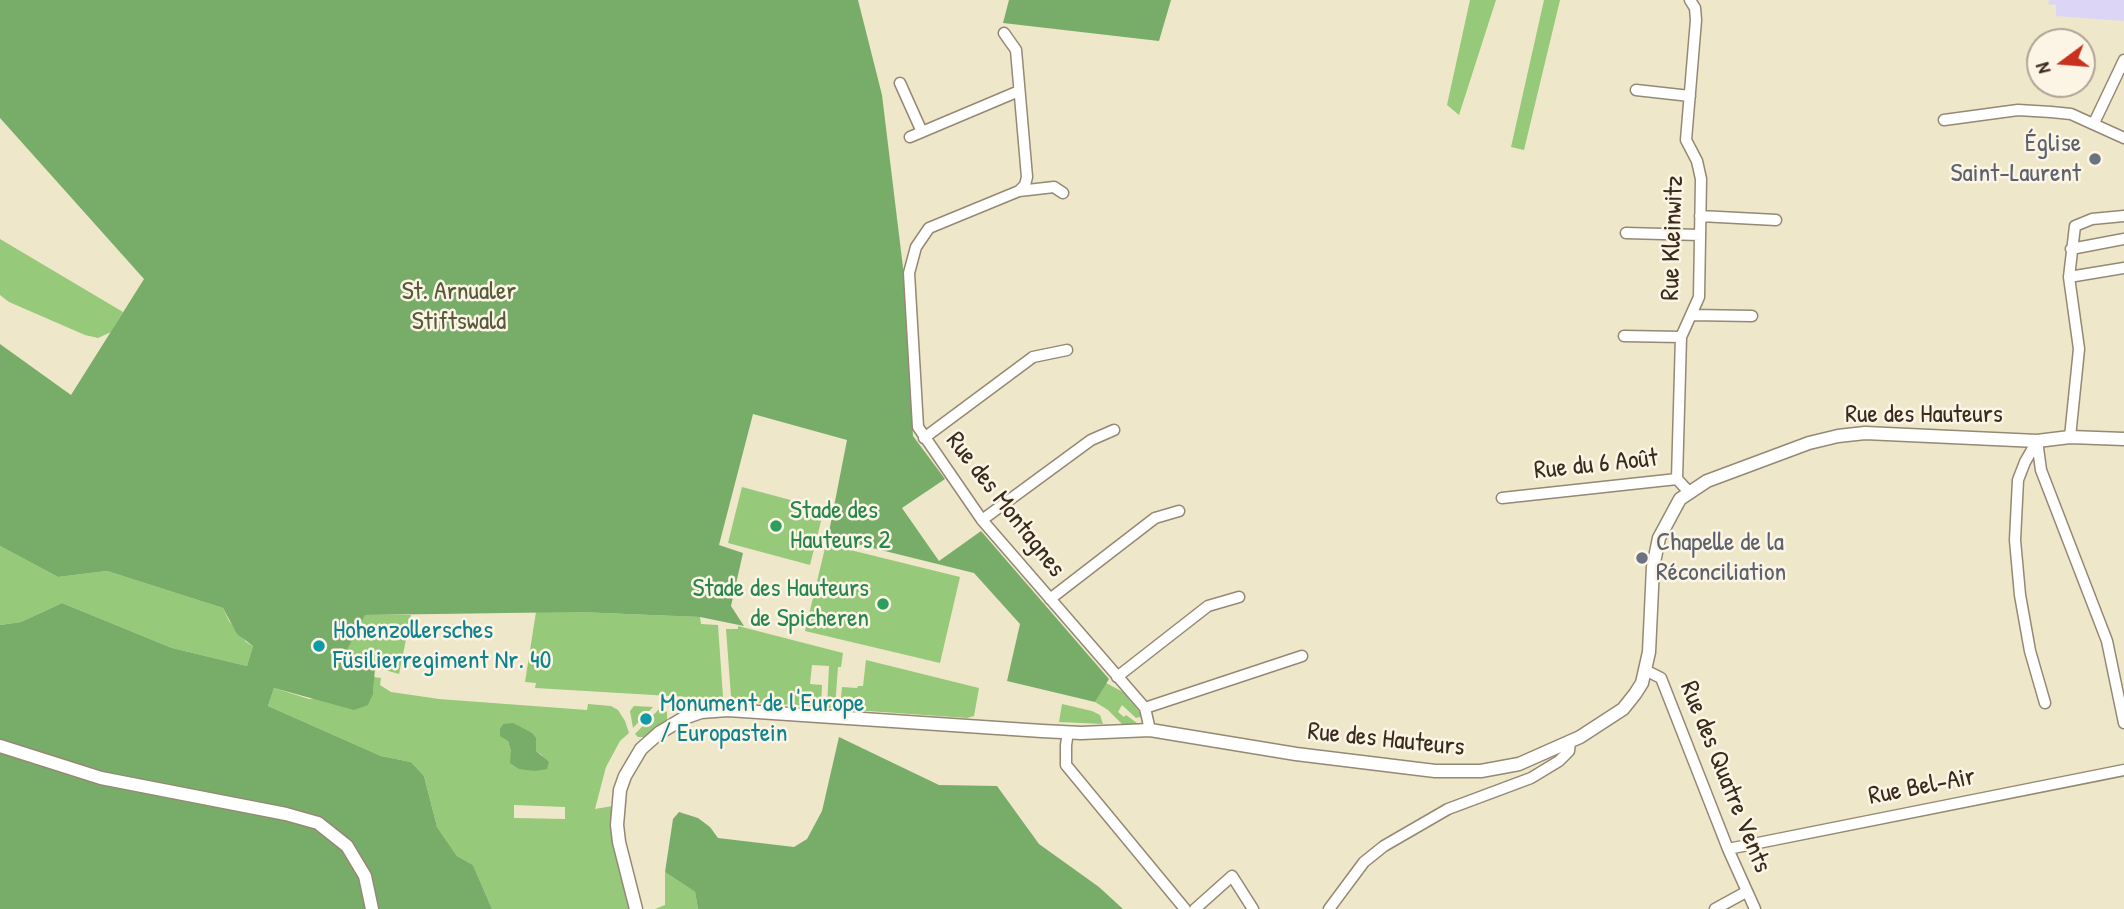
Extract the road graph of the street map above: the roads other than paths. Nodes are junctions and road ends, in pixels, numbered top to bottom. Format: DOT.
graph roads {
  1 [pos="1690,0"];
  2 [pos="1004,33"];
  3 [pos="2124,60"];
  4 [pos="900,83"];
  5 [pos="1636,90"];
  6 [pos="1019,91"];
  7 [pos="1690,96"];
  8 [pos="1944,120"];
  9 [pos="2094,123"];
  10 [pos="922,132"];
  11 [pos="910,137"];
  12 [pos="2124,138"];
  13 [pos="1019,191"];
  14 [pos="1063,193"];
  15 [pos="1700,216"];
  16 [pos="2124,216"];
  17 [pos="1776,220"];
  18 [pos="1626,233"];
  19 [pos="1700,235"];
  20 [pos="2124,239"];
  21 [pos="2071,249"];
  22 [pos="2124,268"];
  23 [pos="2069,277"];
  24 [pos="1692,315"];
  25 [pos="1752,316"];
  26 [pos="1624,336"];
  27 [pos="1681,337"];
  28 [pos="1067,350"];
  29 [pos="1114,430"];
  30 [pos="2070,437"];
  31 [pos="924,438"];
  32 [pos="2124,439"];
  33 [pos="2037,441"];
  34 [pos="1676,479"];
  35 [pos="1689,492"];
  36 [pos="1502,498"];
  37 [pos="1179,511"];
  38 [pos="982,520"];
  39 [pos="1238,597"];
  40 [pos="1051,600"];
  41 [pos="1302,656"];
  42 [pos="1645,670"];
  43 [pos="1117,677"];
  44 [pos="2045,703"];
  45 [pos="1145,708"];
  46 [pos="2124,723"];
  47 [pos="1150,730"];
  48 [pos="1075,733"];
  49 [pos="1570,742"];
  50 [pos="0,746"];
  51 [pos="2124,770"];
  52 [pos="1728,849"];
  53 [pos="1746,892"];
  54 [pos="372,909"];
  55 [pos="636,909"];
  56 [pos="1185,909"];
  57 [pos="1195,909"];
  58 [pos="1253,909"];
  59 [pos="1329,909"];
  60 [pos="1715,909"];
  61 [pos="1755,909"];
  1 -- 7 [label="street, Rue Kleinwitz"];
  2 -- 6 [label="street"];
  3 -- 9 [label="street"];
  4 -- 10 [label="street"];
  5 -- 7 [label="street"];
  6 -- 10 [label="street"];
  6 -- 13 [label="street"];
  7 -- 15 [label="street, Rue Kleinwitz"];
  8 -- 9 [label="street"];
  9 -- 12 [label="street"];
  10 -- 11 [label="street"];
  13 -- 14 [label="street"];
  13 -- 31 [label="street, Rue des Montagnes"];
  15 -- 17 [label="street"];
  15 -- 19 [label="street, Rue Kleinwitz"];
  16 -- 21 [label="street"];
  18 -- 19 [label="street"];
  19 -- 24 [label="street, Rue Kleinwitz"];
  20 -- 21 [label="street"];
  21 -- 23 [label="street"];
  22 -- 23 [label="street"];
  23 -- 30 [label="street"];
  24 -- 25 [label="street"];
  24 -- 27 [label="street, Rue Kleinwitz"];
  26 -- 27 [label="street"];
  27 -- 34 [label="street, Rue Kleinwitz"];
  28 -- 31 [label="street"];
  29 -- 38 [label="street"];
  30 -- 32 [label="street, Rue des Hauteurs"];
  30 -- 33 [label="street, Rue des Hauteurs"];
  31 -- 38 [label="street, Rue des Montagnes"];
  33 -- 35 [label="street, Rue des Hauteurs"];
  33 -- 44 [label="street"];
  33 -- 46 [label="street"];
  34 -- 35 [label="street, Rue du 6 Août"];
  34 -- 36 [label="street, Rue du 6 Août"];
  35 -- 42 [label="street, Rue des Hauteurs"];
  37 -- 40 [label="street"];
  38 -- 40 [label="street, Rue des Montagnes"];
  39 -- 43 [label="street"];
  40 -- 43 [label="street, Rue des Montagnes"];
  41 -- 45 [label="street"];
  42 -- 49 [label="street, Rue des Hauteurs"];
  42 -- 52 [label="street, Rue des Quatre Vents"];
  43 -- 45 [label="street, Rue des Montagnes"];
  45 -- 47 [label="street, Rue des Montagnes"];
  47 -- 48 [label="street, Rue des Hauteurs"];
  47 -- 49 [label="street, Rue des Hauteurs"];
  48 -- 55 [label="street, Rue des Hauteurs"];
  48 -- 56 [label="street"];
  49 -- 59 [label="street"];
  50 -- 54 [label="street"];
  51 -- 52 [label="street, Rue Bel-Air"];
  52 -- 53 [label="street, Rue des Quatre Vents"];
  53 -- 60 [label="street"];
  53 -- 61 [label="street, Rue des Quatre Vents"];
  57 -- 58 [label="street"];
}
